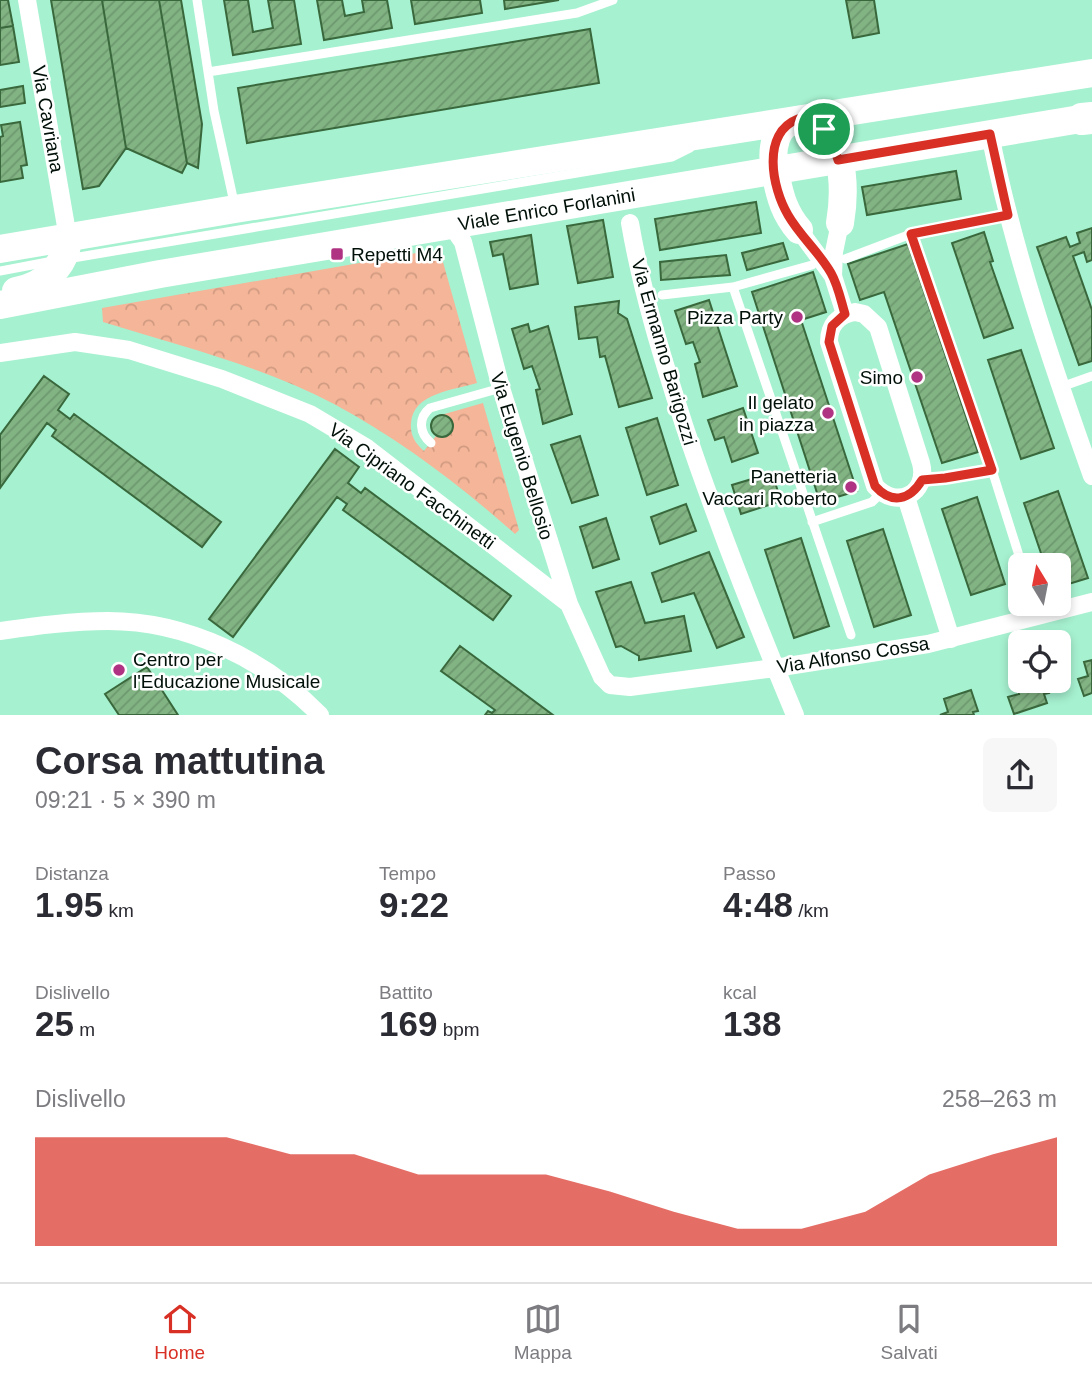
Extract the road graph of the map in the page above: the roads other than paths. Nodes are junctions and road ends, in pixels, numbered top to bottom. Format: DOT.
graph roads {
  1 [pos="27,0"];
  2 [pos="197,0"];
  3 [pos="612,0"];
  4 [pos="208,72"];
  5 [pos="1092,73"];
  6 [pos="1090,118"];
  7 [pos="798,119"];
  8 [pos="728,130"];
  9 [pos="990,134"];
  10 [pos="838,160"];
  11 [pos="775,171"];
  12 [pos="236,209"];
  13 [pos="1008,215"];
  14 [pos="630,223"];
  15 [pos="840,223"];
  16 [pos="444,227"];
  17 [pos="799,230"];
  18 [pos="911,234"];
  19 [pos="0,249"];
  20 [pos="65,249"];
  21 [pos="845,258"];
  22 [pos="812,265"];
  23 [pos="0,271"];
  24 [pos="833,276"];
  25 [pos="733,287"];
  26 [pos="0,294"];
  27 [pos="662,295"];
  28 [pos="0,305"];
  29 [pos="845,314"];
  30 [pos="0,353"];
  31 [pos="1092,376"];
  32 [pos="501,388"];
  33 [pos="1060,388"];
  34 [pos="431,443"];
  35 [pos="992,470"];
  36 [pos="1092,476"];
  37 [pos="922,480"];
  38 [pos="881,493"];
  39 [pos="905,497"];
  40 [pos="811,522"];
  41 [pos="1019,553"];
  42 [pos="1092,602"];
  43 [pos="569,604"];
  44 [pos="0,631"];
  45 [pos="851,635"];
  46 [pos="951,639"];
  47 [pos="775,668"];
  48 [pos="610,685"];
  49 [pos="320,715"];
  50 [pos="795,715"];
  1 -- 20 [label="street, Via Cavriana"];
  2 -- 4 [label="lane"];
  3 -- 4 [label="lane"];
  4 -- 12 [label="lane"];
  5 -- 7 [label="main road, Viale Enrico Forlanini"];
  6 -- 9 [label="main road, Viale Enrico Forlanini"];
  7 -- 8 [label="main road, Viale Enrico Forlanini"];
  7 -- 10 [label="main road"];
  7 -- 11 [label="main road"];
  8 -- 12 [label="main road, Viale Enrico Forlanini"];
  8 -- 20 [label="lane, Viale Enrico Forlanini"];
  9 -- 10 [label="main road, Viale Enrico Forlanini"];
  9 -- 13 [label="street"];
  10 -- 11 [label="main road, Viale Enrico Forlanini"];
  10 -- 15 [label="main road"];
  11 -- 16 [label="main road, Viale Enrico Forlanini"];
  11 -- 17 [label="main road"];
  12 -- 20 [label="main road, Viale Enrico Forlanini"];
  13 -- 18 [label="lane"];
  13 -- 33 [label="street"];
  14 -- 47 [label="street, Via Ermanno Barigozzi"];
  15 -- 17 [label="street"];
  15 -- 24 [label="street"];
  16 -- 28 [label="main road, Viale Enrico Forlanini"];
  16 -- 32 [label="street, Via Eugenio Bellosio"];
  17 -- 24 [label="street"];
  18 -- 21 [label="lane"];
  18 -- 35 [label="lane"];
  19 -- 20 [label="main road, Viale Enrico Forlanini"];
  20 -- 23 [label="lane, Viale Enrico Forlanini"];
  20 -- 26 [label="main road"];
  22 -- 25 [label="lane"];
  24 -- 29 [label="street"];
  25 -- 27 [label="lane"];
  25 -- 40 [label="lane"];
  29 -- 37 [label="street"];
  29 -- 38 [label="street"];
  30 -- 43 [label="street, Via Cipriano Facchinetti"];
  31 -- 33 [label="lane"];
  32 -- 34 [label="lane"];
  32 -- 43 [label="street, Via Eugenio Bellosio"];
  33 -- 36 [label="street"];
  35 -- 37 [label="lane"];
  35 -- 41 [label="lane"];
  37 -- 39 [label="street"];
  38 -- 39 [label="street"];
  38 -- 40 [label="lane"];
  39 -- 46 [label="street"];
  40 -- 45 [label="lane"];
  42 -- 46 [label="street, Via Alfonso Cossa"];
  43 -- 48 [label="street, Via Eugenio Bellosio"];
  44 -- 49 [label="street"];
  46 -- 47 [label="street, Via Alfonso Cossa"];
  47 -- 48 [label="street, Via Alfonso Cossa"];
  47 -- 50 [label="street, Via Ermanno Barigozzi"];
}
